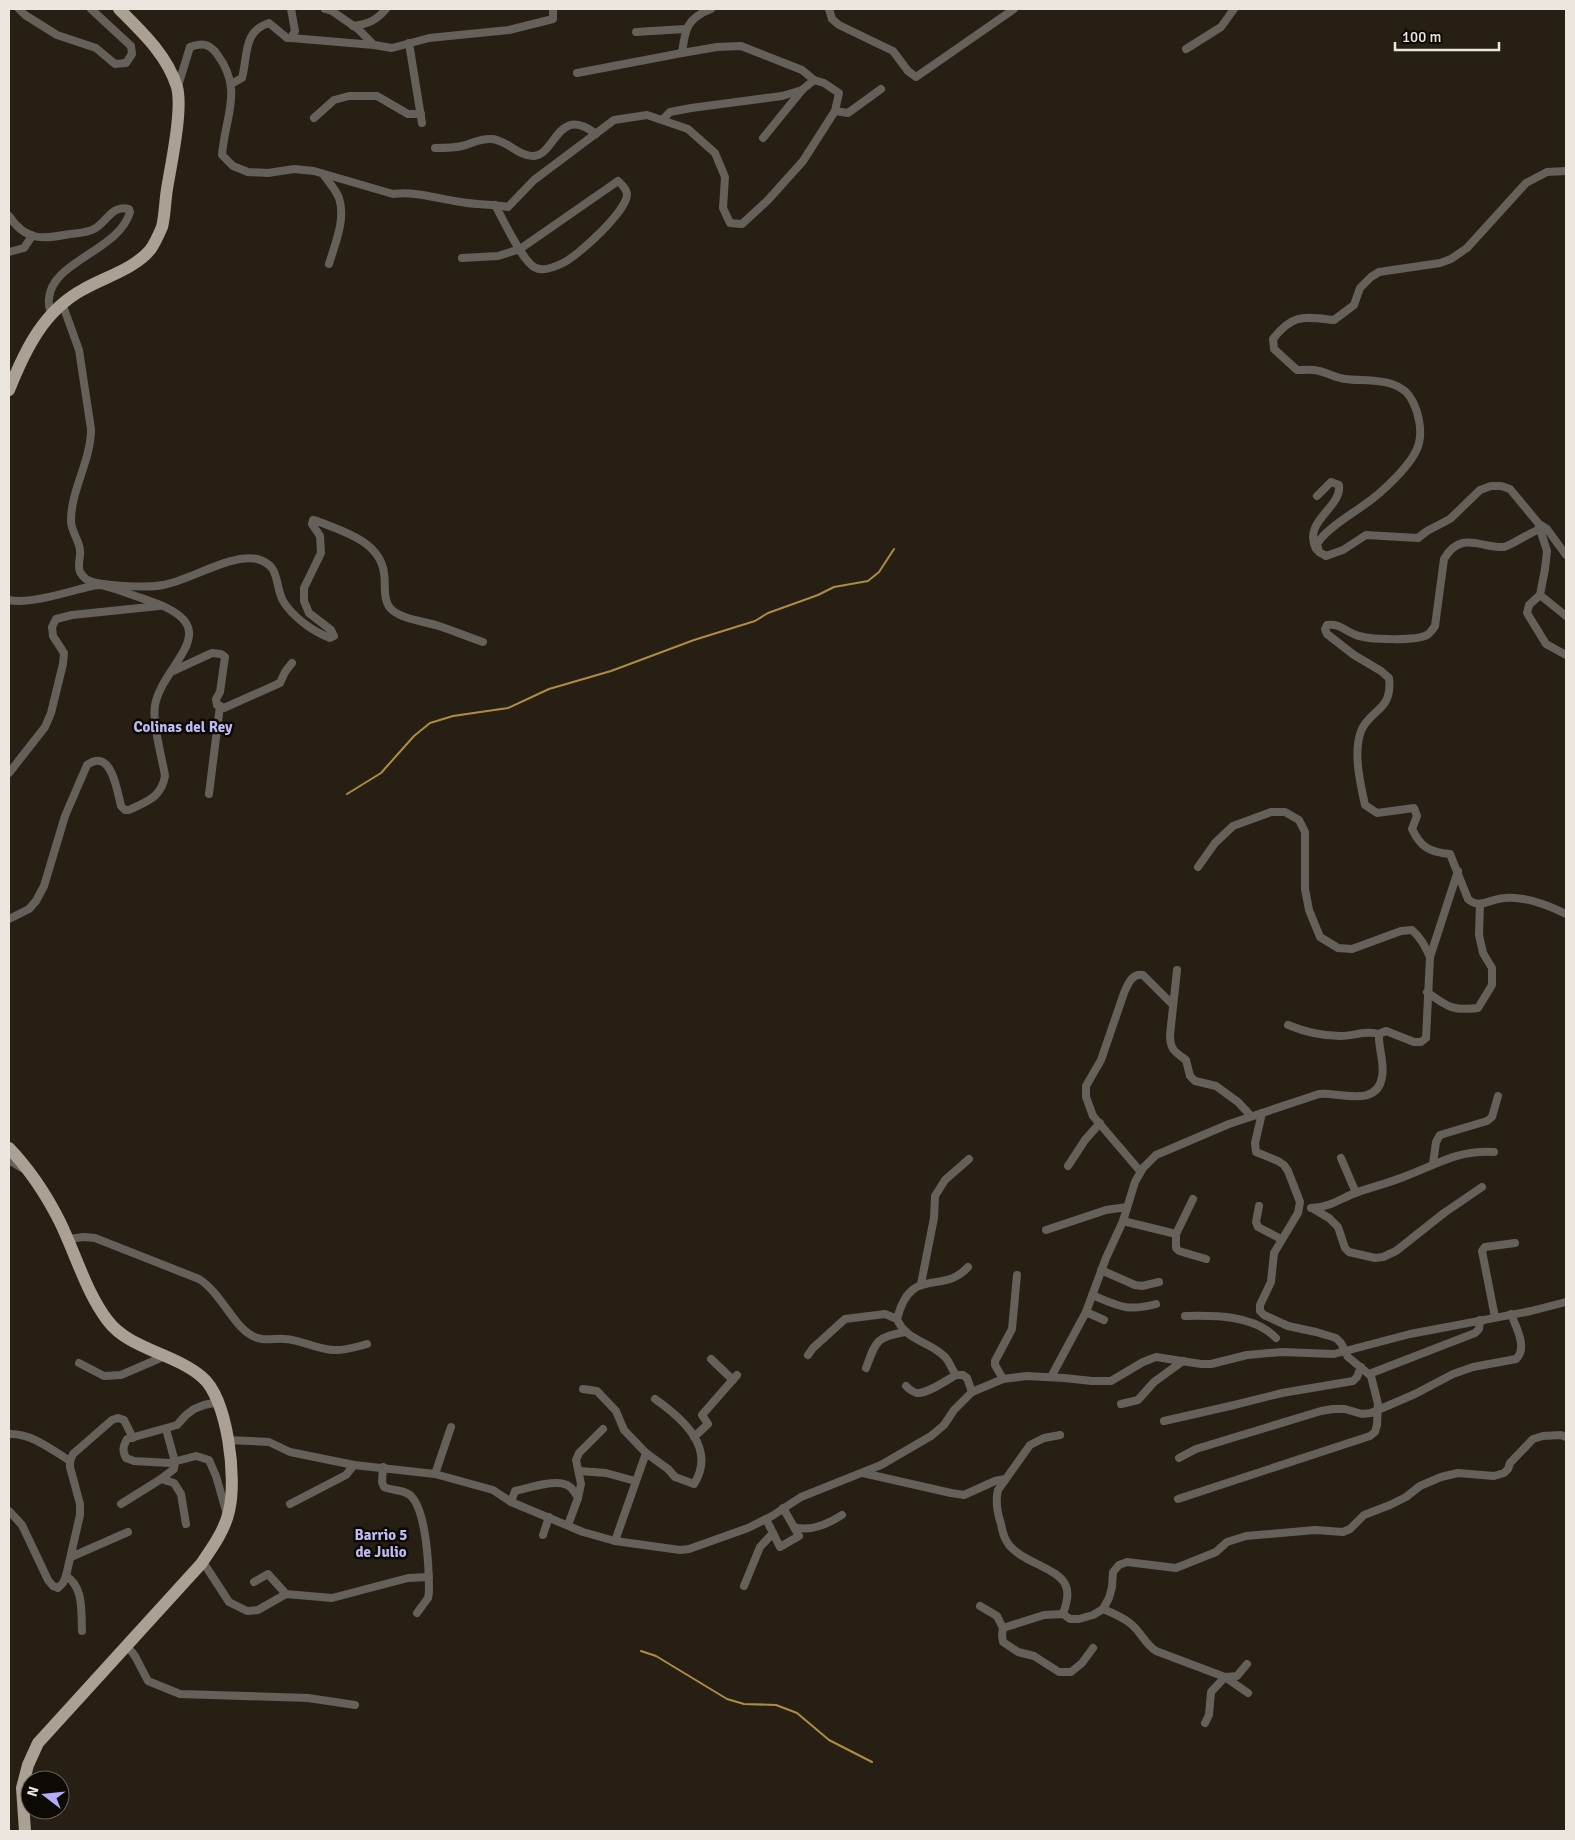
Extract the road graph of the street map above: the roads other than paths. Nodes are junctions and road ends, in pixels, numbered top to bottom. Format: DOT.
graph roads {
  1 [pos="19,9"];
  2 [pos="91,9"];
  3 [pos="119,9"];
  4 [pos="291,9"];
  5 [pos="325,9"];
  6 [pos="386,9"];
  7 [pos="553,9"];
  8 [pos="711,9"];
  9 [pos="830,9"];
  10 [pos="1014,9"];
  11 [pos="1234,9"];
  12 [pos="353,26"];
  13 [pos="685,29"];
  14 [pos="636,32"];
  15 [pos="290,38"];
  16 [pos="409,44"];
  17 [pos="374,45"];
  18 [pos="1186,49"];
  19 [pos="682,53"];
  20 [pos="577,73"];
  21 [pos="814,80"];
  22 [pos="231,84"];
  23 [pos="177,88"];
  24 [pos="802,90"];
  25 [pos="881,90"];
  26 [pos="835,112"];
  27 [pos="421,114"];
  28 [pos="314,118"];
  29 [pos="662,120"];
  30 [pos="422,123"];
  31 [pos="596,134"];
  32 [pos="763,138"];
  33 [pos="435,148"];
  34 [pos="1566,170"];
  35 [pos="323,174"];
  36 [pos="496,204"];
  37 [pos="9,216"];
  38 [pos="32,236"];
  39 [pos="520,249"];
  40 [pos="9,252"];
  41 [pos="462,258"];
  42 [pos="329,264"];
  43 [pos="62,303"];
  44 [pos="51,314"];
  45 [pos="9,390"];
  46 [pos="1317,496"];
  47 [pos="1539,527"];
  48 [pos="1319,552"];
  49 [pos="1566,555"];
  50 [pos="100,585"];
  51 [pos="1540,595"];
  52 [pos="9,600"];
  53 [pos="163,606"];
  54 [pos="1566,616"];
  55 [pos="483,642"];
  56 [pos="1566,655"];
  57 [pos="292,663"];
  58 [pos="173,671"];
  59 [pos="220,706"];
  60 [pos="9,773"];
  61 [pos="209,794"];
  62 [pos="1198,867"];
  63 [pos="1458,871"];
  64 [pos="1480,904"];
  65 [pos="1566,914"];
  66 [pos="9,919"];
  67 [pos="1430,957"];
  68 [pos="1177,970"];
  69 [pos="1427,992"];
  70 [pos="1173,1005"];
  71 [pos="1288,1025"];
  72 [pos="1379,1034"];
  73 [pos="1498,1096"];
  74 [pos="1262,1113"];
  75 [pos="1252,1116"];
  76 [pos="1100,1123"];
  77 [pos="9,1148"];
  78 [pos="1494,1152"];
  79 [pos="1340,1158"];
  80 [pos="969,1159"];
  81 [pos="9,1160"];
  82 [pos="1433,1164"];
  83 [pos="1068,1166"];
  84 [pos="27,1170"];
  85 [pos="1140,1171"];
  86 [pos="1482,1187"];
  87 [pos="1356,1193"];
  88 [pos="1193,1199"];
  89 [pos="1259,1206"];
  90 [pos="1300,1206"];
  91 [pos="1127,1207"];
  92 [pos="1312,1208"];
  93 [pos="1123,1221"];
  94 [pos="1046,1230"];
  95 [pos="1176,1234"];
  96 [pos="68,1240"];
  97 [pos="1281,1240"];
  98 [pos="1515,1243"];
  99 [pos="1206,1259"];
  100 [pos="968,1267"];
  101 [pos="1101,1270"];
  102 [pos="1017,1275"];
  103 [pos="1159,1282"];
  104 [pos="921,1284"];
  105 [pos="1092,1295"];
  106 [pos="1566,1302"];
  107 [pos="1156,1304"];
  108 [pos="1086,1312"];
  109 [pos="1511,1314"];
  110 [pos="1185,1316"];
  111 [pos="1495,1317"];
  112 [pos="897,1319"];
  113 [pos="1104,1320"];
  114 [pos="1480,1320"];
  115 [pos="906,1332"];
  116 [pos="1276,1338"];
  117 [pos="367,1344"];
  118 [pos="1346,1352"];
  119 [pos="808,1355"];
  120 [pos="165,1356"];
  121 [pos="711,1359"];
  122 [pos="1183,1361"];
  123 [pos="79,1363"];
  124 [pos="1361,1367"];
  125 [pos="866,1368"];
  126 [pos="1369,1374"];
  127 [pos="956,1376"];
  128 [pos="1051,1377"];
  129 [pos="1002,1379"];
  130 [pos="906,1386"];
  131 [pos="583,1389"];
  132 [pos="972,1392"];
  133 [pos="655,1399"];
  134 [pos="218,1402"];
  135 [pos="1121,1404"];
  136 [pos="1378,1411"];
  137 [pos="1164,1421"];
  138 [pos="451,1427"];
  139 [pos="166,1429"];
  140 [pos="603,1429"];
  141 [pos="9,1434"];
  142 [pos="1060,1436"];
  143 [pos="1566,1436"];
  144 [pos="694,1437"];
  145 [pos="132,1438"];
  146 [pos="228,1440"];
  147 [pos="646,1454"];
  148 [pos="1179,1458"];
  149 [pos="70,1461"];
  150 [pos="175,1462"];
  151 [pos="354,1465"];
  152 [pos="383,1467"];
  153 [pos="579,1472"];
  154 [pos="863,1473"];
  155 [pos="434,1474"];
  156 [pos="161,1479"];
  157 [pos="1005,1479"];
  158 [pos="635,1481"];
  159 [pos="578,1498"];
  160 [pos="1178,1500"];
  161 [pos="511,1502"];
  162 [pos="122,1504"];
  163 [pos="290,1504"];
  164 [pos="783,1508"];
  165 [pos="9,1511"];
  166 [pos="228,1515"];
  167 [pos="842,1515"];
  168 [pos="548,1517"];
  169 [pos="766,1519"];
  170 [pos="186,1524"];
  171 [pos="568,1525"];
  172 [pos="794,1527"];
  173 [pos="128,1532"];
  174 [pos="773,1532"];
  175 [pos="543,1536"];
  176 [pos="615,1541"];
  177 [pos="71,1557"];
  178 [pos="203,1562"];
  179 [pos="66,1576"];
  180 [pos="429,1577"];
  181 [pos="254,1582"];
  182 [pos="744,1586"];
  183 [pos="286,1594"];
  184 [pos="980,1606"];
  185 [pos="1102,1609"];
  186 [pos="417,1613"];
  187 [pos="1063,1614"];
  188 [pos="1003,1628"];
  189 [pos="82,1631"];
  190 [pos="127,1646"];
  191 [pos="1093,1648"];
  192 [pos="1247,1664"];
  193 [pos="1225,1677"];
  194 [pos="1248,1693"];
  195 [pos="355,1705"];
  196 [pos="1205,1723"];
  197 [pos="25,1831"];
  1 -- 2 [label="street"];
  3 -- 23 [label="main road"];
  4 -- 15 [label="street"];
  5 -- 12 [label="street"];
  6 -- 12 [label="street"];
  7 -- 16 [label="street"];
  8 -- 13 [label="street"];
  9 -- 10 [label="street"];
  11 -- 18 [label="street"];
  12 -- 17 [label="street"];
  13 -- 14 [label="street"];
  13 -- 19 [label="street"];
  15 -- 17 [label="street"];
  15 -- 22 [label="street"];
  16 -- 17 [label="street"];
  16 -- 27 [label="street"];
  19 -- 20 [label="street"];
  19 -- 21 [label="street"];
  21 -- 24 [label="street"];
  21 -- 26 [label="street"];
  22 -- 23 [label="street"];
  22 -- 35 [label="street"];
  23 -- 43 [label="main road"];
  24 -- 29 [label="street"];
  24 -- 32 [label="street"];
  25 -- 26 [label="street"];
  26 -- 29 [label="street"];
  27 -- 28 [label="street"];
  27 -- 30 [label="street"];
  29 -- 31 [label="street"];
  31 -- 33 [label="street"];
  31 -- 36 [label="street"];
  34 -- 48 [label="street"];
  35 -- 36 [label="street"];
  35 -- 42 [label="street"];
  36 -- 39 [label="street"];
  37 -- 38 [label="street"];
  38 -- 40 [label="street"];
  38 -- 44 [label="street"];
  39 -- 39 [label="street"];
  39 -- 41 [label="street"];
  43 -- 44 [label="main road"];
  43 -- 50 [label="street"];
  44 -- 45 [label="main road"];
  46 -- 48 [label="street"];
  47 -- 48 [label="street"];
  47 -- 49 [label="street"];
  47 -- 51 [label="street"];
  47 -- 63 [label="street"];
  50 -- 52 [label="street"];
  50 -- 53 [label="street"];
  50 -- 55 [label="street"];
  51 -- 54 [label="street"];
  51 -- 56 [label="street"];
  53 -- 58 [label="street"];
  53 -- 60 [label="street"];
  57 -- 59 [label="street"];
  58 -- 59 [label="street"];
  58 -- 66 [label="street"];
  59 -- 61 [label="street"];
  62 -- 67 [label="street"];
  63 -- 64 [label="street"];
  63 -- 67 [label="street"];
  64 -- 65 [label="street"];
  64 -- 69 [label="street"];
  67 -- 69 [label="street"];
  68 -- 70 [label="street"];
  69 -- 72 [label="street"];
  70 -- 75 [label="street"];
  70 -- 76 [label="street"];
  71 -- 72 [label="street"];
  72 -- 74 [label="street"];
  73 -- 82 [label="street"];
  74 -- 75 [label="street"];
  74 -- 90 [label="street"];
  75 -- 85 [label="street"];
  76 -- 83 [label="street"];
  76 -- 85 [label="street"];
  77 -- 84 [label="main road"];
  78 -- 82 [label="street"];
  79 -- 87 [label="street"];
  80 -- 104 [label="street"];
  81 -- 84 [label="street"];
  82 -- 87 [label="street"];
  84 -- 96 [label="main road"];
  85 -- 91 [label="street"];
  86 -- 92 [label="street"];
  87 -- 92 [label="street"];
  88 -- 95 [label="street"];
  89 -- 97 [label="street"];
  90 -- 92 [label="street"];
  90 -- 97 [label="street"];
  91 -- 93 [label="street"];
  91 -- 94 [label="street"];
  93 -- 95 [label="street"];
  93 -- 101 [label="street"];
  95 -- 99 [label="street"];
  96 -- 117 [label="street"];
  96 -- 120 [label="main road"];
  97 -- 118 [label="street"];
  98 -- 111 [label="street"];
  100 -- 104 [label="street"];
  101 -- 103 [label="street"];
  101 -- 105 [label="street"];
  102 -- 129 [label="street"];
  104 -- 112 [label="street"];
  105 -- 107 [label="street"];
  105 -- 108 [label="street"];
  106 -- 109 [label="street"];
  108 -- 113 [label="street"];
  108 -- 128 [label="street"];
  109 -- 111 [label="street"];
  109 -- 136 [label="street"];
  110 -- 116 [label="street"];
  111 -- 114 [label="street"];
  112 -- 115 [label="street"];
  112 -- 119 [label="street"];
  114 -- 118 [label="street"];
  114 -- 126 [label="street"];
  115 -- 125 [label="street"];
  115 -- 127 [label="street"];
  118 -- 122 [label="street"];
  118 -- 124 [label="street"];
  120 -- 123 [label="street"];
  120 -- 134 [label="main road"];
  121 -- 144 [label="street"];
  122 -- 128 [label="street"];
  122 -- 135 [label="street"];
  124 -- 126 [label="street"];
  124 -- 137 [label="street"];
  126 -- 136 [label="street"];
  127 -- 130 [label="street"];
  127 -- 132 [label="street"];
  128 -- 129 [label="street"];
  129 -- 132 [label="street"];
  131 -- 147 [label="street"];
  132 -- 154 [label="street"];
  133 -- 144 [label="street"];
  134 -- 139 [label="street"];
  134 -- 146 [label="main road"];
  136 -- 148 [label="street"];
  136 -- 160 [label="street"];
  138 -- 155 [label="street"];
  139 -- 145 [label="street"];
  139 -- 150 [label="street"];
  140 -- 153 [label="street"];
  141 -- 149 [label="street"];
  142 -- 157 [label="street"];
  143 -- 185 [label="street"];
  144 -- 147 [label="street"];
  145 -- 149 [label="street"];
  145 -- 150 [label="street"];
  146 -- 151 [label="street"];
  146 -- 166 [label="main road"];
  147 -- 158 [label="street"];
  149 -- 177 [label="street"];
  150 -- 156 [label="street"];
  150 -- 166 [label="street"];
  151 -- 152 [label="street"];
  151 -- 163 [label="street"];
  152 -- 155 [label="street"];
  152 -- 180 [label="street"];
  153 -- 158 [label="street"];
  153 -- 159 [label="street"];
  154 -- 157 [label="street"];
  154 -- 164 [label="street"];
  155 -- 161 [label="street"];
  156 -- 162 [label="street"];
  156 -- 170 [label="street"];
  157 -- 187 [label="street"];
  158 -- 176 [label="street"];
  159 -- 161 [label="street"];
  159 -- 171 [label="street"];
  161 -- 168 [label="street"];
  164 -- 169 [label="street"];
  164 -- 172 [label="street"];
  165 -- 179 [label="street"];
  166 -- 178 [label="main road"];
  167 -- 172 [label="street"];
  168 -- 171 [label="street"];
  168 -- 175 [label="street"];
  169 -- 174 [label="street"];
  169 -- 176 [label="street"];
  171 -- 176 [label="street"];
  172 -- 174 [label="street"];
  173 -- 177 [label="street"];
  174 -- 182 [label="street"];
  177 -- 179 [label="street"];
  178 -- 183 [label="street"];
  178 -- 190 [label="main road"];
  179 -- 189 [label="street"];
  180 -- 183 [label="street"];
  180 -- 186 [label="street"];
  181 -- 183 [label="street"];
  184 -- 188 [label="street"];
  185 -- 187 [label="street"];
  185 -- 193 [label="street"];
  187 -- 188 [label="street"];
  188 -- 191 [label="street"];
  190 -- 195 [label="street"];
  190 -- 197 [label="main road"];
  192 -- 193 [label="street"];
  193 -- 194 [label="street"];
  193 -- 196 [label="street"];
}
